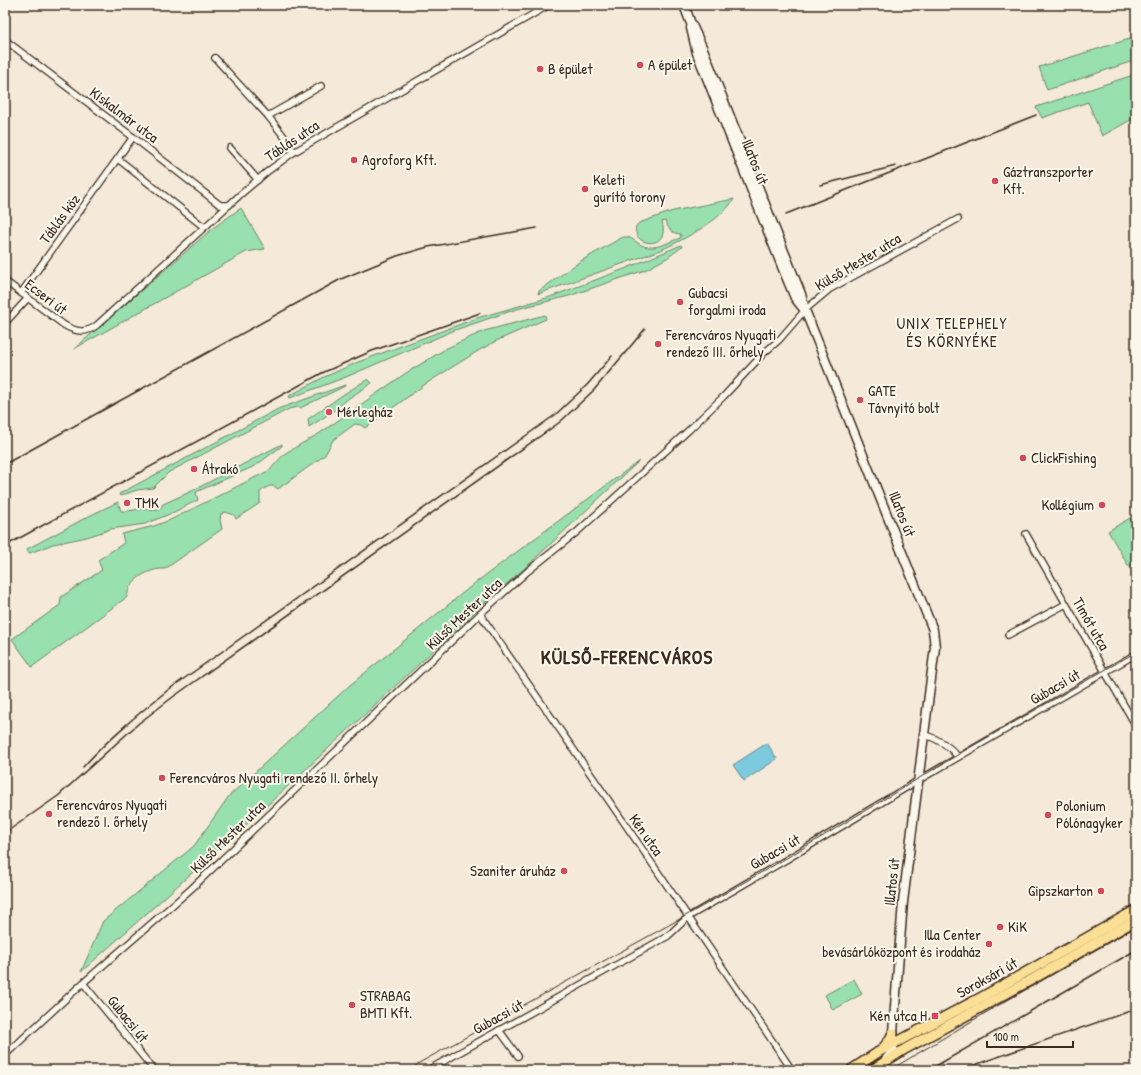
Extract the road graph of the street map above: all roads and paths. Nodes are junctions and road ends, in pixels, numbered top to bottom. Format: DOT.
graph roads {
  1 [pos="550,5"];
  2 [pos="684,5"];
  3 [pos="5,40"];
  4 [pos="215,58"];
  5 [pos="321,86"];
  6 [pos="268,116"];
  7 [pos="133,137"];
  8 [pos="230,148"];
  9 [pos="294,152"];
  10 [pos="118,159"];
  11 [pos="258,180"];
  12 [pos="229,205"];
  13 [pos="958,219"];
  14 [pos="204,227"];
  15 [pos="5,281"];
  16 [pos="21,293"];
  17 [pos="28,298"];
  18 [pos="805,310"];
  19 [pos="5,323"];
  20 [pos="74,331"];
  21 [pos="1026,534"];
  22 [pos="1066,604"];
  23 [pos="480,614"];
  24 [pos="1008,635"];
  25 [pos="1136,654"];
  26 [pos="1105,672"];
  27 [pos="1136,726"];
  28 [pos="924,735"];
  29 [pos="958,757"];
  30 [pos="919,780"];
  31 [pos="1136,910"];
  32 [pos="688,917"];
  33 [pos="1136,920"];
  34 [pos="83,983"];
  35 [pos="499,1030"];
  36 [pos="895,1039"];
  37 [pos="909,1047"];
  38 [pos="5,1055"];
  39 [pos="518,1056"];
  40 [pos="884,1061"];
  41 [pos="154,1070"];
  42 [pos="428,1070"];
  43 [pos="792,1070"];
  44 [pos="850,1070"];
  45 [pos="872,1070"];
  1 -- 9 [label="street, Táblás utca"];
  2 -- 18 [label="street, Illatos út"];
  3 -- 7 [label="street, Kiskalmár utca"];
  4 -- 6 [label="street"];
  5 -- 6 [label="street"];
  6 -- 9 [label="street"];
  7 -- 10 [label="street, Táblás köz"];
  7 -- 12 [label="street, Kiskalmár utca"];
  8 -- 11 [label="street"];
  9 -- 11 [label="street, Táblás utca"];
  10 -- 14 [label="street"];
  10 -- 16 [label="street, Táblás köz"];
  11 -- 12 [label="street, Táblás utca"];
  12 -- 14 [label="street, Táblás utca"];
  13 -- 18 [label="street, Külső Mester utca"];
  14 -- 20 [label="street, Táblás utca"];
  15 -- 16 [label="street, Ecseri út"];
  16 -- 17 [label="street, Ecseri út"];
  17 -- 19 [label="street"];
  17 -- 20 [label="street, Ecseri út"];
  18 -- 23 [label="street, Külső Mester utca"];
  18 -- 28 [label="street, Illatos út"];
  21 -- 22 [label="street, Timót utca"];
  22 -- 24 [label="street"];
  22 -- 26 [label="street, Timót utca"];
  23 -- 32 [label="street, Kén utca"];
  23 -- 34 [label="street, Külső Mester utca"];
  25 -- 26 [label="street, Gubacsi út"];
  26 -- 27 [label="street, Timót utca"];
  26 -- 29 [label="street, Gubacsi út"];
  28 -- 29 [label="street"];
  28 -- 30 [label="street, Illatos út"];
  29 -- 30 [label="street, Gubacsi út"];
  30 -- 32 [label="street, Gubacsi út"];
  30 -- 36 [label="street, Illatos út"];
  31 -- 36 [label="main road, Soroksári út"];
  32 -- 35 [label="street, Gubacsi út"];
  32 -- 43 [label="street, Kén utca"];
  33 -- 37 [label="main road, Soroksári út"];
  34 -- 38 [label="street, Külső Mester utca"];
  34 -- 41 [label="street, Gubacsi út"];
  35 -- 39 [label="street"];
  35 -- 42 [label="street, Gubacsi út"];
  36 -- 37 [label="street"];
  36 -- 40 [label="street, Illatos út"];
  36 -- 44 [label="main road"];
  37 -- 40 [label="main road, Soroksári út"];
  40 -- 45 [label="main road, Soroksári út"];
}
